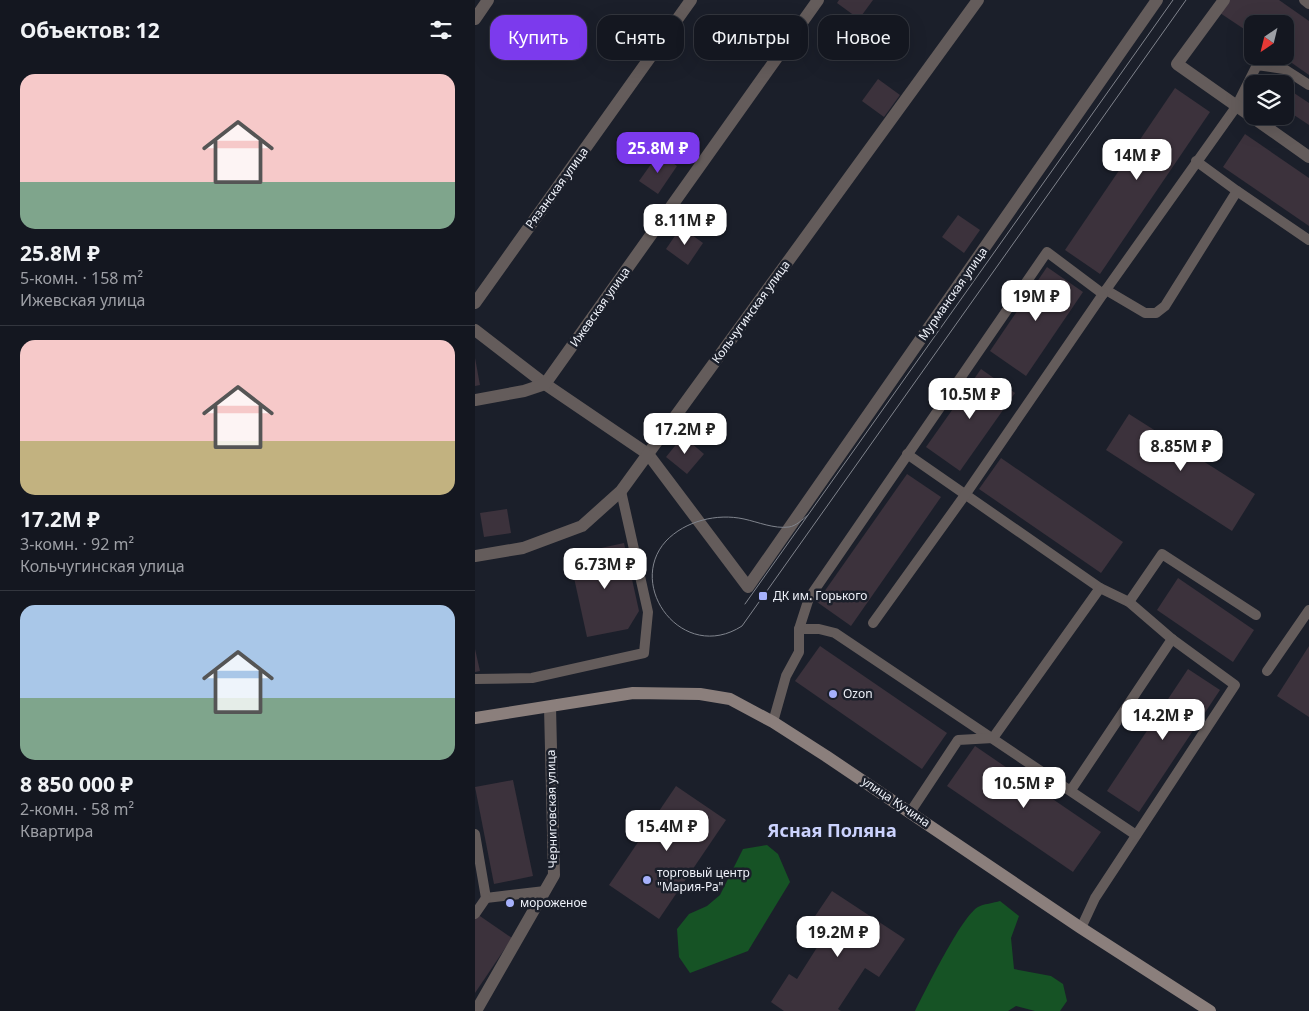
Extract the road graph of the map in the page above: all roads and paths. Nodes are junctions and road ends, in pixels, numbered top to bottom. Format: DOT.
graph roads {
  1 [pos="489,0"];
  2 [pos="691,0"];
  3 [pos="817,0"];
  4 [pos="979,0"];
  5 [pos="1157,0"];
  6 [pos="1224,0"];
  7 [pos="1304,0"];
  8 [pos="1309,4"];
  9 [pos="475,19"];
  10 [pos="1309,85"];
  11 [pos="1236,107"];
  12 [pos="1309,157"];
  13 [pos="1196,161"];
  14 [pos="1237,191"];
  15 [pos="1309,240"];
  16 [pos="1104,292"];
  17 [pos="475,302"];
  18 [pos="475,330"];
  19 [pos="545,384"];
  20 [pos="475,400"];
  21 [pos="648,454"];
  22 [pos="907,454"];
  23 [pos="621,491"];
  24 [pos="965,495"];
  25 [pos="475,556"];
  26 [pos="1100,588"];
  27 [pos="1129,602"];
  28 [pos="1309,610"];
  29 [pos="1256,616"];
  30 [pos="873,623"];
  31 [pos="799,629"];
  32 [pos="1172,639"];
  33 [pos="1267,671"];
  34 [pos="475,679"];
  35 [pos="550,706"];
  36 [pos="475,718"];
  37 [pos="773,722"];
  38 [pos="993,738"];
  39 [pos="1071,790"];
  40 [pos="911,811"];
  41 [pos="475,834"];
  42 [pos="1136,835"];
  43 [pos="545,891"];
  44 [pos="487,898"];
  45 [pos="475,914"];
  46 [pos="1081,928"];
  47 [pos="477,1011"];
  48 [pos="1210,1011"];
  1 -- 9 [label="street"];
  2 -- 17 [label="street, Рязанская улица"];
  3 -- 19 [label="street, Ижевская улица"];
  4 -- 21 [label="street, Кольчугинская улица"];
  5 -- 21 [label="street, Мурманская улица"];
  6 -- 11 [label="street"];
  7 -- 8 [label="lane"];
  10 -- 11 [label="lane"];
  11 -- 12 [label="street"];
  11 -- 13 [label="lane"];
  13 -- 14 [label="lane"];
  13 -- 16 [label="lane"];
  14 -- 15 [label="lane"];
  14 -- 16 [label="lane"];
  16 -- 22 [label="lane"];
  16 -- 24 [label="lane"];
  18 -- 19 [label="street"];
  19 -- 20 [label="street"];
  19 -- 21 [label="street"];
  21 -- 23 [label="street, Кольчугинская улица"];
  22 -- 24 [label="lane"];
  22 -- 31 [label="lane"];
  23 -- 25 [label="street, Кольчугинская улица"];
  23 -- 34 [label="lane"];
  24 -- 26 [label="lane"];
  24 -- 30 [label="lane"];
  26 -- 27 [label="lane"];
  26 -- 38 [label="lane"];
  27 -- 29 [label="lane"];
  27 -- 32 [label="lane"];
  28 -- 33 [label="lane"];
  31 -- 37 [label="lane"];
  31 -- 38 [label="lane"];
  32 -- 39 [label="lane"];
  32 -- 42 [label="lane"];
  35 -- 36 [label="main road"];
  35 -- 37 [label="main road, улица Кучина"];
  35 -- 43 [label="street, Черниговская улица"];
  37 -- 40 [label="main road, улица Кучина"];
  38 -- 39 [label="lane"];
  38 -- 40 [label="lane"];
  39 -- 42 [label="lane"];
  40 -- 46 [label="main road, улица Кучина"];
  41 -- 44 [label="lane"];
  42 -- 46 [label="lane"];
  43 -- 44 [label="lane"];
  43 -- 47 [label="street, Черниговская улица"];
  44 -- 45 [label="lane"];
  46 -- 48 [label="main road, улица Кучина"];
}
